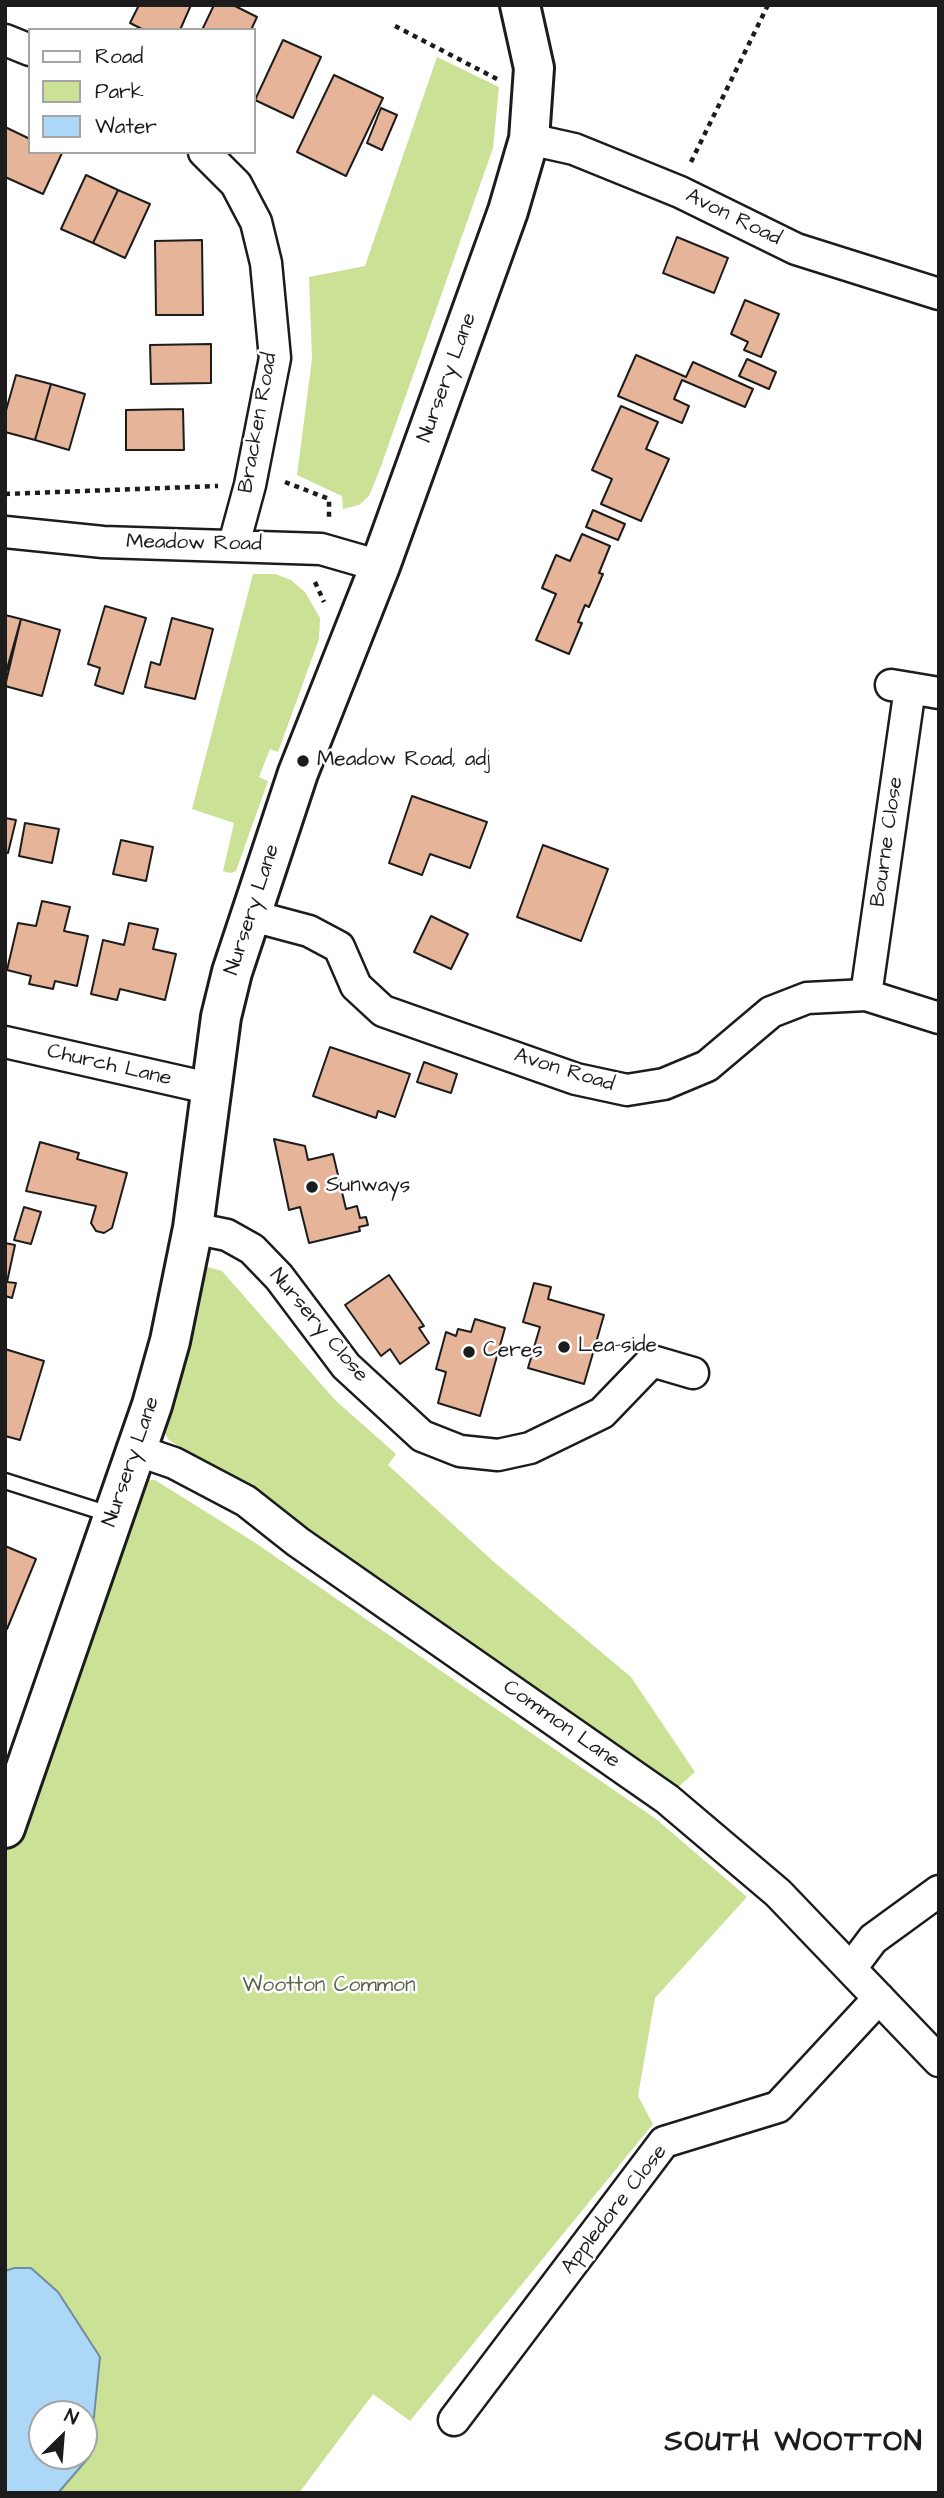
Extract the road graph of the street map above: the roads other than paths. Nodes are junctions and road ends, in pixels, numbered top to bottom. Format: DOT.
graph roads {
  1 [pos="520,5"];
  2 [pos="5,40"];
  3 [pos="28,49"];
  4 [pos="529,139"];
  5 [pos="206,154"];
  6 [pos="939,294"];
  7 [pos="5,532"];
  8 [pos="234,544"];
  9 [pos="380,566"];
  10 [pos="913,689"];
  11 [pos="249,915"];
  12 [pos="866,995"];
  13 [pos="939,1018"];
  14 [pos="5,1042"];
  15 [pos="213,1089"];
  16 [pos="193,1228"];
  17 [pos="693,1373"];
  18 [pos="136,1450"];
  19 [pos="5,1481"];
  20 [pos="113,1516"];
  21 [pos="5,1828"];
  22 [pos="939,1891"];
  23 [pos="852,1967"];
  24 [pos="879,1998"];
  25 [pos="939,2061"];
  26 [pos="454,2420"];
  1 -- 4 [label="street, Nursery Lane"];
  2 -- 3 [label="street"];
  4 -- 6 [label="street, Avon Road"];
  4 -- 9 [label="street, Nursery Lane"];
  5 -- 8 [label="street, Bracken Road"];
  7 -- 8 [label="street, Meadow Road"];
  8 -- 9 [label="street, Meadow Road"];
  9 -- 11 [label="street, Nursery Lane"];
  10 -- 12 [label="street, Bourne Close"];
  11 -- 12 [label="street, Avon Road"];
  11 -- 15 [label="street, Nursery Lane"];
  12 -- 13 [label="street, Avon Road"];
  14 -- 15 [label="street, Church Lane"];
  15 -- 16 [label="street, Nursery Lane"];
  16 -- 17 [label="street, Nursery Close"];
  16 -- 18 [label="street, Nursery Lane"];
  18 -- 20 [label="street, Nursery Lane"];
  18 -- 23 [label="street, Common Lane"];
  19 -- 20 [label="lane"];
  20 -- 21 [label="street, Nursery Lane"];
  22 -- 23 [label="street"];
  23 -- 24 [label="street, Common Lane"];
  24 -- 25 [label="street, Common Lane"];
  24 -- 26 [label="street, Appledore Close"];
}
